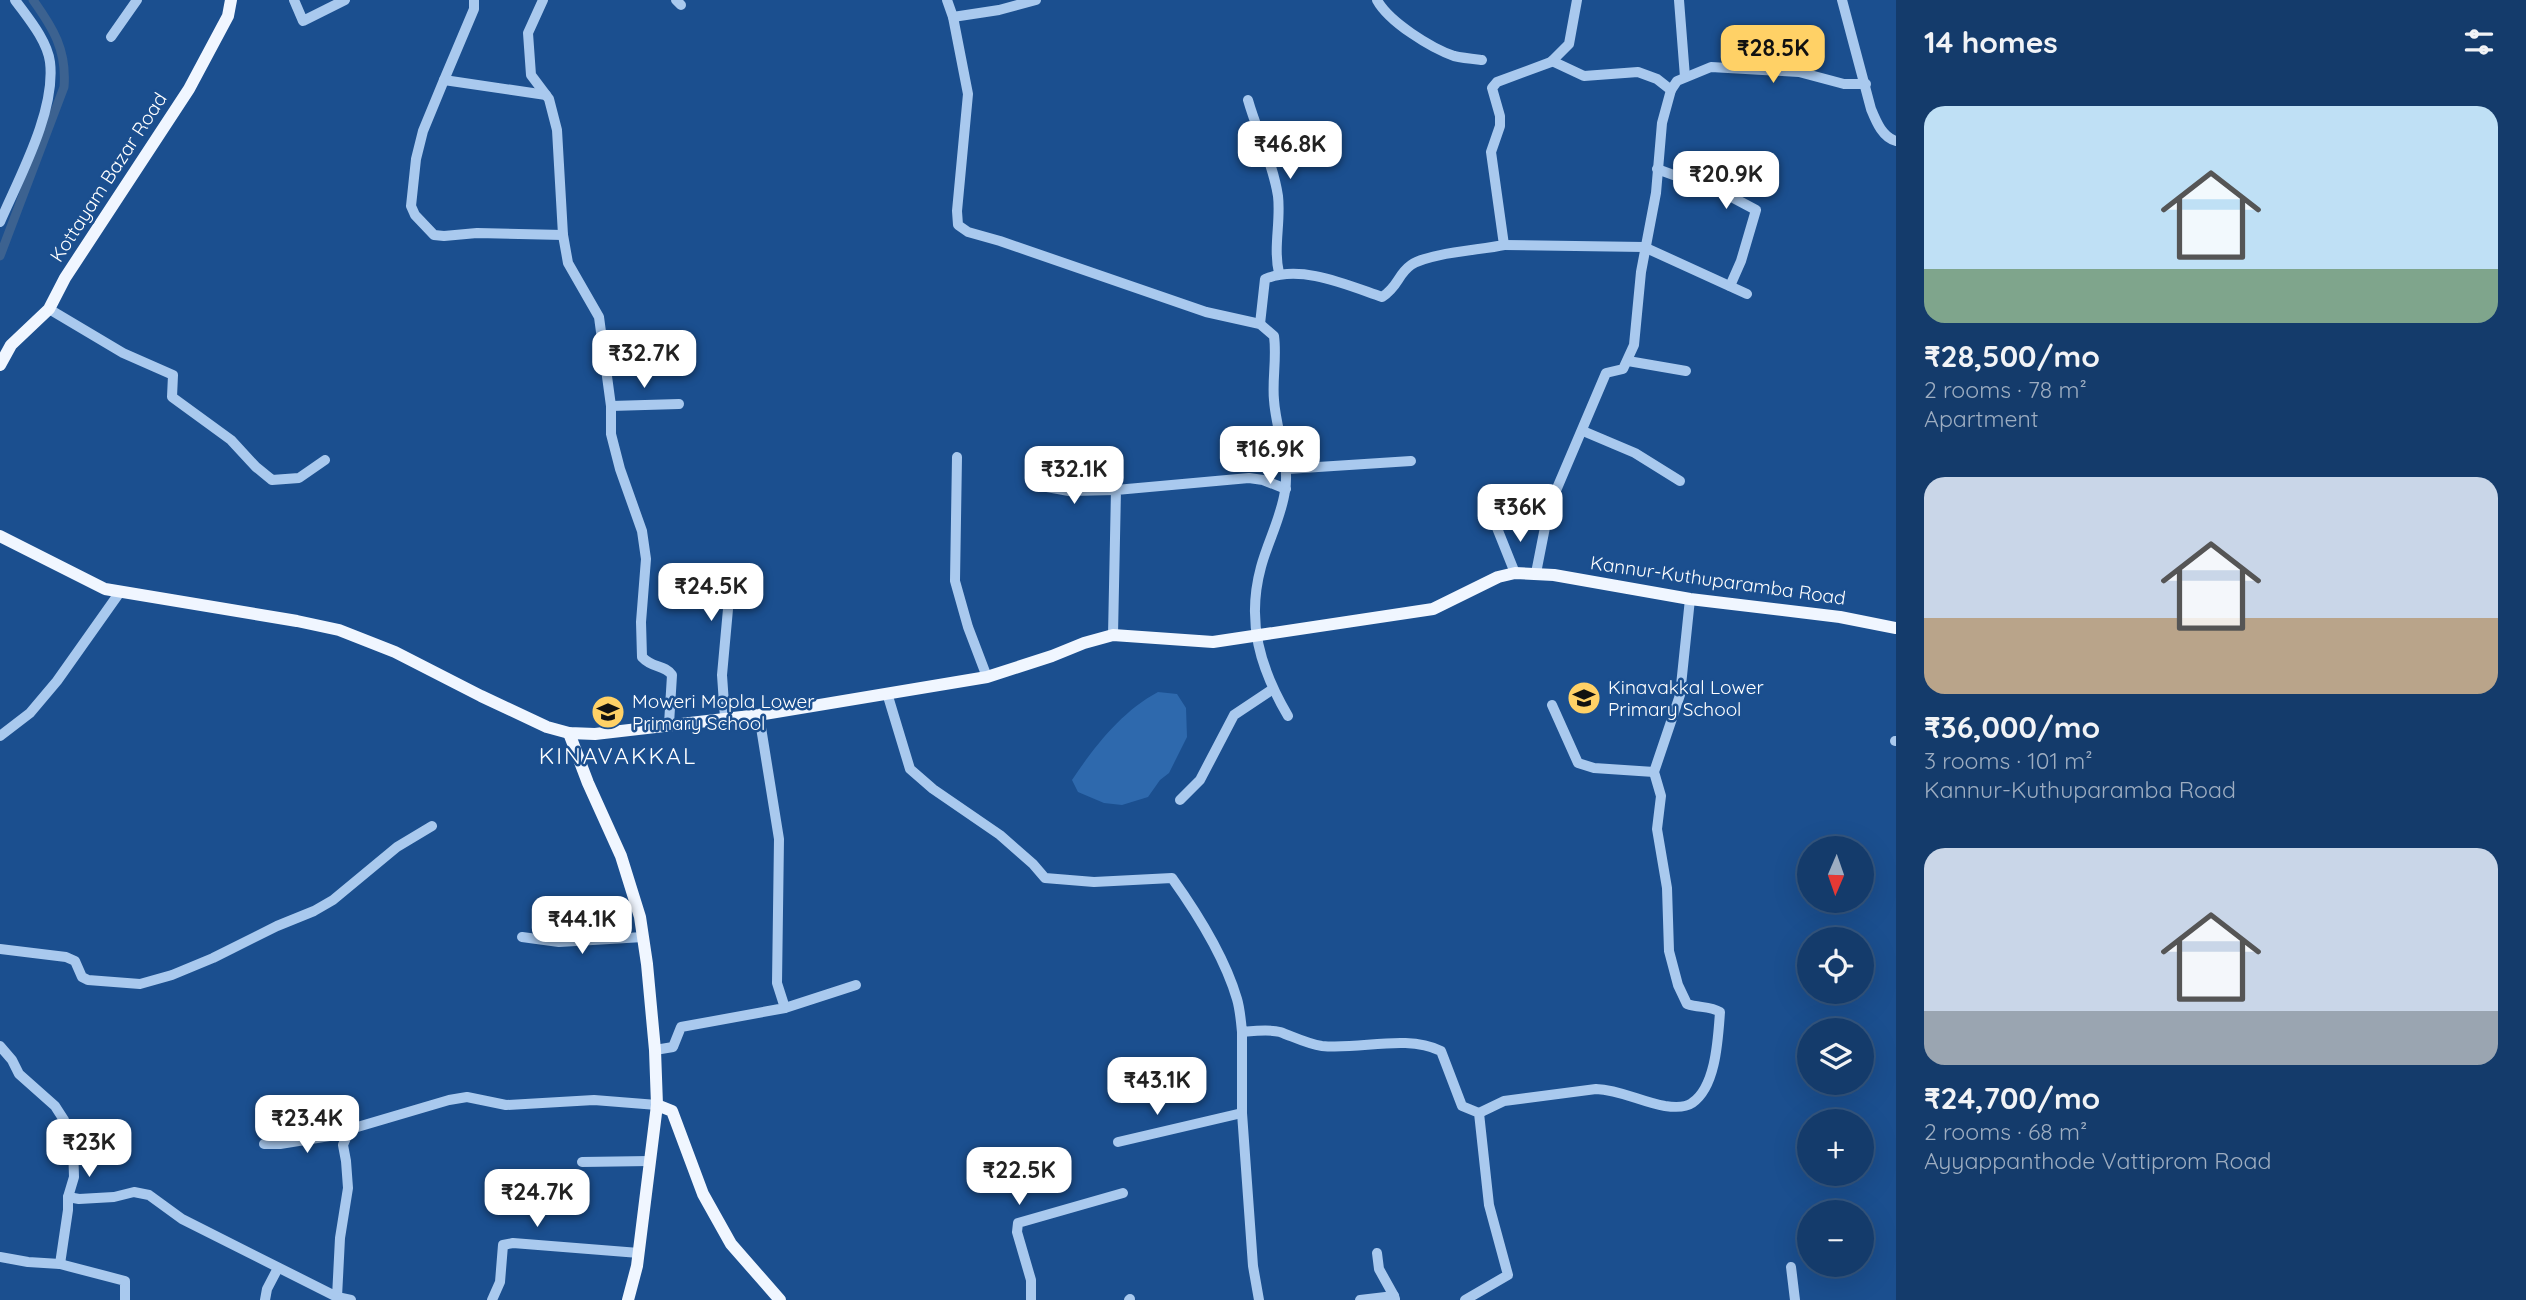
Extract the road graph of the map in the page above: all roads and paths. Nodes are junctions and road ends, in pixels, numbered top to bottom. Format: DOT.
graph roads {
  1 [pos="15,0"];
  2 [pos="137,0"];
  3 [pos="231,0"];
  4 [pos="294,0"];
  5 [pos="345,0"];
  6 [pos="474,0"];
  7 [pos="543,0"];
  8 [pos="947,0"];
  9 [pos="1036,0"];
  10 [pos="1377,0"];
  11 [pos="1577,0"];
  12 [pos="1679,0"];
  13 [pos="1842,0"];
  14 [pos="953,17"];
  15 [pos="111,37"];
  16 [pos="1482,60"];
  17 [pos="1552,61"];
  18 [pos="1685,77"];
  19 [pos="444,80"];
  20 [pos="1866,84"];
  21 [pos="1671,90"];
  22 [pos="546,95"];
  23 [pos="1248,100"];
  24 [pos="1896,141"];
  25 [pos="1657,169"];
  26 [pos="0,222"];
  27 [pos="563,235"];
  28 [pos="1504,246"];
  29 [pos="1644,247"];
  30 [pos="1279,273"];
  31 [pos="1730,286"];
  32 [pos="1747,294"];
  33 [pos="49,309"];
  34 [pos="1260,324"];
  35 [pos="1628,361"];
  36 [pos="0,365"];
  37 [pos="1686,371"];
  38 [pos="679,404"];
  39 [pos="611,406"];
  40 [pos="1583,431"];
  41 [pos="957,457"];
  42 [pos="325,460"];
  43 [pos="1411,461"];
  44 [pos="1287,469"];
  45 [pos="1680,481"];
  46 [pos="1036,485"];
  47 [pos="1286,489"];
  48 [pos="1116,490"];
  49 [pos="1497,528"];
  50 [pos="0,536"];
  51 [pos="1516,573"];
  52 [pos="1536,573"];
  53 [pos="757,575"];
  54 [pos="120,592"];
  55 [pos="1690,599"];
  56 [pos="1896,628"];
  57 [pos="1112,635"];
  58 [pos="1255,637"];
  59 [pos="987,677"];
  60 [pos="1272,689"];
  61 [pos="887,693"];
  62 [pos="1552,705"];
  63 [pos="760,715"];
  64 [pos="1288,716"];
  65 [pos="725,718"];
  66 [pos="669,724"];
  67 [pos="569,733"];
  68 [pos="0,736"];
  69 [pos="1654,772"];
  70 [pos="1181,800"];
  71 [pos="432,826"];
  72 [pos="522,937"];
  73 [pos="643,937"];
  74 [pos="0,949"];
  75 [pos="856,985"];
  76 [pos="786,1008"];
  77 [pos="1242,1032"];
  78 [pos="0,1046"];
  79 [pos="655,1050"];
  80 [pos="657,1105"];
  81 [pos="1242,1113"];
  82 [pos="1479,1113"];
  83 [pos="348,1133"];
  84 [pos="1118,1142"];
  85 [pos="264,1144"];
  86 [pos="650,1161"];
  87 [pos="582,1162"];
  88 [pos="1124,1193"];
  89 [pos="68,1197"];
  90 [pos="1377,1253"];
  91 [pos="639,1254"];
  92 [pos="0,1256"];
  93 [pos="60,1264"];
  94 [pos="1791,1267"];
  95 [pos="278,1268"];
  96 [pos="337,1297"];
  97 [pos="1395,1298"];
  98 [pos="778,1299"];
  99 [pos="124,1300"];
  100 [pos="265,1300"];
  101 [pos="351,1300"];
  102 [pos="492,1300"];
  103 [pos="628,1300"];
  104 [pos="1031,1300"];
  105 [pos="1259,1300"];
  106 [pos="1360,1300"];
  107 [pos="1465,1300"];
  108 [pos="1795,1300"];
  1 -- 26 [label="street"];
  2 -- 15 [label="street"];
  3 -- 33 [label="main road, Kottayam Bazar Road"];
  4 -- 5 [label="street"];
  6 -- 19 [label="street"];
  7 -- 22 [label="street"];
  8 -- 14 [label="street"];
  9 -- 14 [label="street"];
  10 -- 16 [label="street"];
  11 -- 17 [label="street"];
  12 -- 18 [label="street"];
  13 -- 20 [label="street"];
  14 -- 34 [label="street"];
  17 -- 21 [label="street"];
  17 -- 28 [label="street"];
  18 -- 20 [label="street"];
  18 -- 21 [label="street"];
  19 -- 22 [label="street"];
  19 -- 27 [label="street"];
  20 -- 24 [label="street"];
  21 -- 25 [label="street"];
  22 -- 27 [label="street"];
  23 -- 30 [label="street"];
  25 -- 29 [label="street"];
  25 -- 31 [label="street"];
  27 -- 39 [label="street"];
  28 -- 29 [label="street"];
  28 -- 30 [label="street"];
  29 -- 31 [label="street"];
  29 -- 35 [label="street"];
  30 -- 34 [label="street"];
  31 -- 32 [label="street"];
  33 -- 36 [label="main road, Kottayam Bazar Road"];
  33 -- 42 [label="street"];
  34 -- 44 [label="street"];
  35 -- 37 [label="street"];
  35 -- 40 [label="street"];
  38 -- 39 [label="street"];
  39 -- 66 [label="street"];
  40 -- 45 [label="street"];
  40 -- 52 [label="street"];
  41 -- 59 [label="street"];
  43 -- 44 [label="street"];
  44 -- 47 [label="street"];
  46 -- 48 [label="street"];
  47 -- 48 [label="street"];
  47 -- 58 [label="street"];
  48 -- 57 [label="street"];
  49 -- 51 [label="street"];
  50 -- 54 [label="main road, Kannur-Kuthuparamba Road"];
  51 -- 52 [label="main road, Kannur-Kuthuparamba Road"];
  51 -- 58 [label="main road, Kannur-Kuthuparamba Road"];
  52 -- 55 [label="main road, Kannur-Kuthuparamba Road"];
  53 -- 65 [label="street"];
  54 -- 67 [label="main road, Kannur-Kuthuparamba Road"];
  54 -- 68 [label="street"];
  55 -- 56 [label="main road, Kannur-Kuthuparamba Road"];
  55 -- 69 [label="street"];
  57 -- 58 [label="main road, Kannur-Kuthuparamba Road"];
  57 -- 59 [label="main road, Kannur-Kuthuparamba Road"];
  58 -- 60 [label="street"];
  59 -- 61 [label="main road, Kannur-Kuthuparamba Road"];
  60 -- 64 [label="street"];
  60 -- 70 [label="street"];
  61 -- 63 [label="main road, Kannur-Kuthuparamba Road"];
  61 -- 77 [label="street"];
  62 -- 69 [label="street"];
  63 -- 65 [label="main road, Kannur-Kuthuparamba Road"];
  63 -- 76 [label="street"];
  65 -- 66 [label="main road, Kannur-Kuthuparamba Road"];
  66 -- 67 [label="main road, Kannur-Kuthuparamba Road"];
  67 -- 73 [label="main road"];
  69 -- 82 [label="street"];
  71 -- 74 [label="street"];
  72 -- 73 [label="street"];
  73 -- 79 [label="main road"];
  75 -- 76 [label="street"];
  76 -- 79 [label="street"];
  77 -- 81 [label="street"];
  77 -- 82 [label="street"];
  78 -- 89 [label="street"];
  79 -- 80 [label="main road"];
  80 -- 83 [label="street"];
  80 -- 86 [label="main road"];
  80 -- 98 [label="main road"];
  81 -- 84 [label="street"];
  81 -- 105 [label="street"];
  82 -- 107 [label="street"];
  83 -- 85 [label="street"];
  83 -- 96 [label="street"];
  86 -- 87 [label="street"];
  86 -- 91 [label="main road"];
  88 -- 104 [label="street"];
  89 -- 93 [label="street"];
  89 -- 95 [label="street"];
  90 -- 97 [label="street"];
  91 -- 102 [label="street"];
  91 -- 103 [label="main road"];
  92 -- 93 [label="street"];
  93 -- 99 [label="street"];
  94 -- 108 [label="street"];
  95 -- 96 [label="street"];
  95 -- 100 [label="street"];
  96 -- 101 [label="street"];
  97 -- 106 [label="street"];
}
